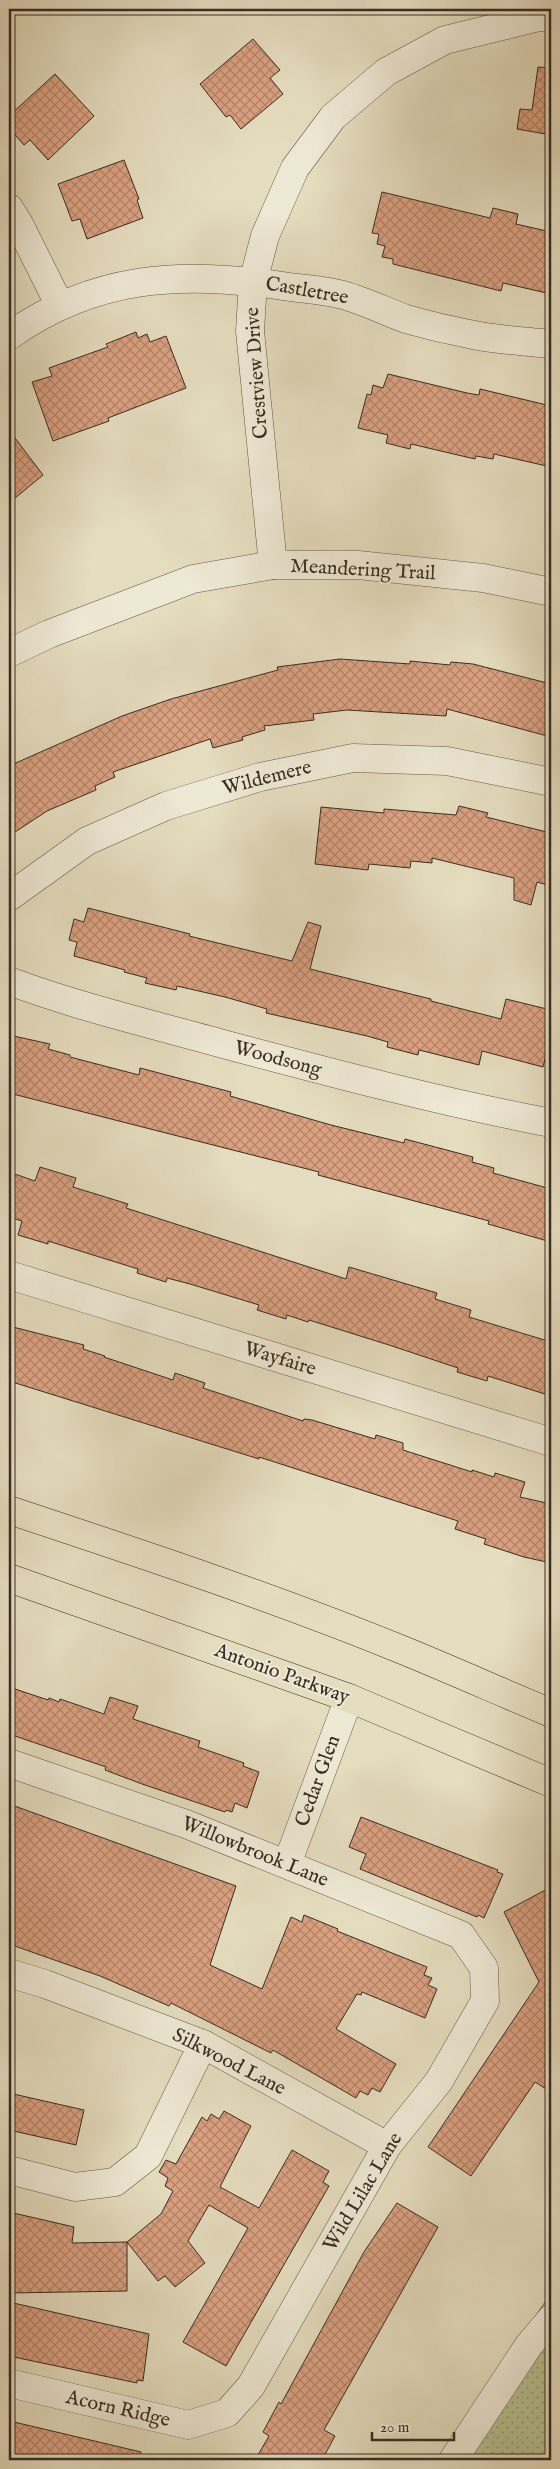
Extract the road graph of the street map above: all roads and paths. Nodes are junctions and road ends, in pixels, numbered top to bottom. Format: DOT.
graph roads {
  1 [pos="551,18"];
  2 [pos="9,208"];
  3 [pos="253,282"];
  4 [pos="60,306"];
  5 [pos="9,336"];
  6 [pos="551,344"];
  7 [pos="273,565"];
  8 [pos="551,592"];
  9 [pos="9,653"];
  10 [pos="551,782"];
  11 [pos="9,897"];
  12 [pos="9,981"];
  13 [pos="551,1123"];
  14 [pos="9,1275"];
  15 [pos="551,1442"];
  16 [pos="9,1510"];
  17 [pos="9,1578"];
  18 [pos="349,1698"];
  19 [pos="551,1713"];
  20 [pos="9,1763"];
  21 [pos="551,1783"];
  22 [pos="287,1864"];
  23 [pos="484,1968"];
  24 [pos="9,1973"];
  25 [pos="203,2044"];
  26 [pos="387,2146"];
  27 [pos="9,2170"];
  28 [pos="551,2319"];
  29 [pos="9,2383"];
  30 [pos="227,2413"];
  31 [pos="454,2460"];
  1 -- 3 [label="street, Crestview Drive"];
  2 -- 4 [label="street"];
  3 -- 4 [label="street, Castletree"];
  3 -- 6 [label="street, Castletree"];
  3 -- 7 [label="street, Crestview Drive"];
  4 -- 5 [label="street, Castletree"];
  7 -- 8 [label="street, Meandering Trail"];
  7 -- 9 [label="street, Meandering Trail"];
  10 -- 11 [label="street, Wildemere"];
  12 -- 13 [label="street, Woodsong"];
  14 -- 15 [label="street, Wayfaire"];
  16 -- 19 [label="main road"];
  17 -- 18 [label="main road, Antonio Parkway"];
  18 -- 21 [label="main road, Antonio Parkway"];
  18 -- 22 [label="street, Cedar Glen"];
  20 -- 22 [label="street, Willowbrook Lane"];
  22 -- 23 [label="street, Willowbrook Lane"];
  23 -- 26 [label="street, Wild Lilac Lane"];
  24 -- 25 [label="street, Silkwood Lane"];
  25 -- 26 [label="street, Silkwood Lane"];
  25 -- 27 [label="street"];
  26 -- 30 [label="street, Wild Lilac Lane"];
  28 -- 31 [label="street"];
  29 -- 30 [label="street, Acorn Ridge"];
}
